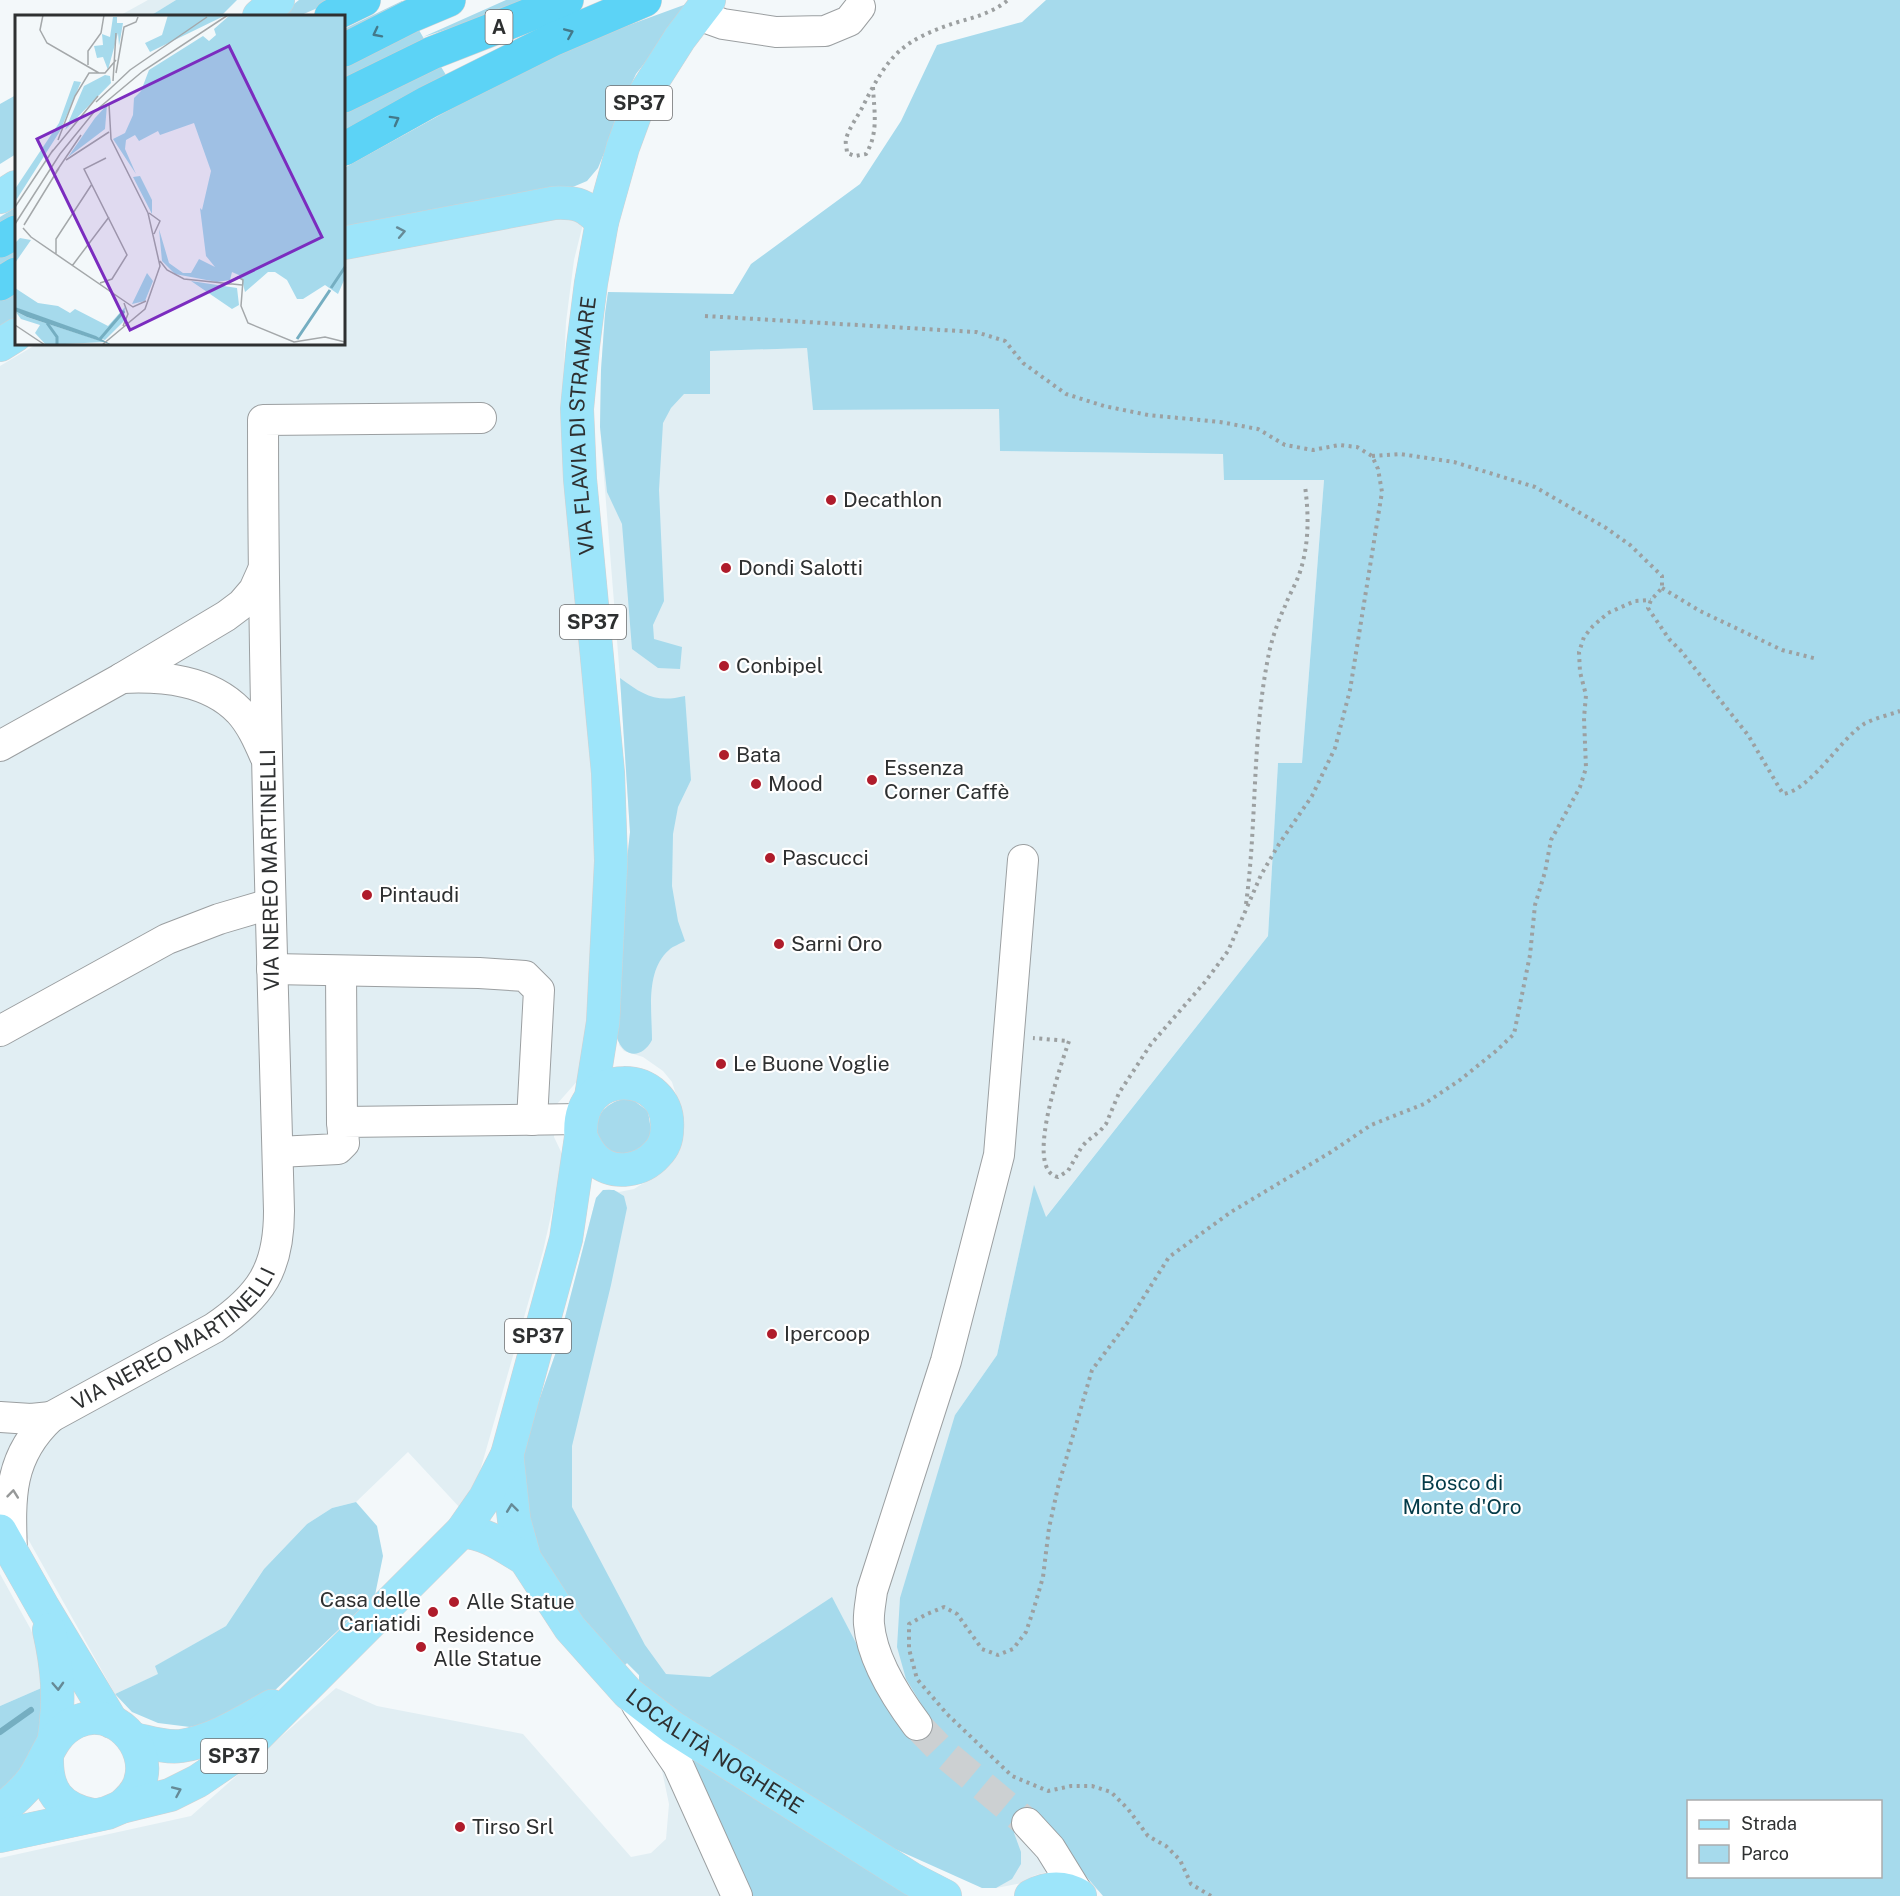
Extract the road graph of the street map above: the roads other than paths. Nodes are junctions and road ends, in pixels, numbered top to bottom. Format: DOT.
graph roads {
  1 [pos="278,0"];
  2 [pos="364,0"];
  3 [pos="449,0"];
  4 [pos="567,0"];
  5 [pos="645,0"];
  6 [pos="703,7"];
  7 [pos="860,7"];
  8 [pos="260,15"];
  9 [pos="333,15"];
  10 [pos="345,49"];
  11 [pos="345,96"];
  12 [pos="345,148"];
  13 [pos="15,188"];
  14 [pos="0,197"];
  15 [pos="602,222"];
  16 [pos="15,233"];
  17 [pos="0,242"];
  18 [pos="345,243"];
  19 [pos="15,275"];
  20 [pos="0,284"];
  21 [pos="15,336"];
  22 [pos="0,345"];
  23 [pos="481,418"];
  24 [pos="263,570"];
  25 [pos="122,678"];
  26 [pos="0,746"];
  27 [pos="267,762"];
  28 [pos="1023,860"];
  29 [pos="270,904"];
  30 [pos="272,969"];
  31 [pos="341,971"];
  32 [pos="603,1022"];
  33 [pos="0,1031"];
  34 [pos="630,1083"];
  35 [pos="585,1118"];
  36 [pos="532,1120"];
  37 [pos="342,1122"];
  38 [pos="278,1152"];
  39 [pos="610,1168"];
  40 [pos="570,1218"];
  41 [pos="8,1431"];
  42 [pos="507,1455"];
  43 [pos="462,1531"];
  44 [pos="6,1542"];
  45 [pos="525,1560"];
  46 [pos="44,1608"];
  47 [pos="324,1669"];
  48 [pos="628,1693"];
  49 [pos="917,1725"];
  50 [pos="123,1730"];
  51 [pos="50,1748"];
  52 [pos="0,1811"];
  53 [pos="107,1811"];
  54 [pos="0,1836"];
  55 [pos="1031,1895"];
  56 [pos="737,1896"];
  57 [pos="945,1896"];
  58 [pos="1080,1896"];
  1 -- 8 [label="main road"];
  2 -- 9 [label="highway"];
  3 -- 10 [label="highway, one-way"];
  4 -- 11 [label="highway, A"];
  12 -- 5 [label="highway, one-way"];
  6 -- 7 [label="street"];
  6 -- 15 [label="main road, VIA FLAVIA DI STRAMARE / SP37"];
  13 -- 14 [label="main road"];
  18 -- 15 [label="main road, one-way"];
  15 -- 32 [label="main road, VIA FLAVIA DI STRAMARE / SP37"];
  16 -- 17 [label="highway"];
  19 -- 20 [label="highway"];
  21 -- 22 [label="main road"];
  23 -- 24 [label="street, VIA NEREO MARTINELLI"];
  24 -- 25 [label="street"];
  24 -- 27 [label="street, VIA NEREO MARTINELLI"];
  25 -- 26 [label="street"];
  25 -- 27 [label="street"];
  27 -- 29 [label="street, VIA NEREO MARTINELLI"];
  28 -- 49 [label="street"];
  29 -- 30 [label="street, VIA NEREO MARTINELLI"];
  29 -- 33 [label="street"];
  30 -- 31 [label="street"];
  30 -- 38 [label="street, VIA NEREO MARTINELLI"];
  31 -- 36 [label="street"];
  31 -- 37 [label="street"];
  32 -- 34 [label="main road, VIA FLAVIA DI STRAMARE / SP37"];
  32 -- 35 [label="main road, VIA FLAVIA DI STRAMARE / SP37"];
  34 -- 35 [label="main road"];
  34 -- 39 [label="main road"];
  35 -- 36 [label="street"];
  35 -- 39 [label="main road"];
  35 -- 40 [label="main road, VIA FLAVIA DI STRAMARE / SP37"];
  36 -- 37 [label="street"];
  37 -- 38 [label="street"];
  38 -- 41 [label="street, VIA NEREO MARTINELLI"];
  39 -- 40 [label="main road, VIA FLAVIA DI STRAMARE / SP37"];
  40 -- 42 [label="main road, VIA FLAVIA DI STRAMARE / SP37"];
  44 -- 41 [label="street, VIA NEREO MARTINELLI, one-way"];
  42 -- 43 [label="main road, VIA FLAVIA DI STRAMARE / SP37"];
  45 -- 42 [label="main road, LOCALITÀ NOGHERE, one-way"];
  43 -- 45 [label="main road, LOCALITÀ NOGHERE"];
  43 -- 47 [label="main road, VIA FLAVIA DI STRAMARE / SP37"];
  44 -- 46 [label="main road"];
  45 -- 48 [label="main road, LOCALITÀ NOGHERE"];
  46 -- 50 [label="main road"];
  46 -- 51 [label="main road, one-way"];
  47 -- 50 [label="main road, VIA FLAVIA DI STRAMARE / SP37"];
  53 -- 47 [label="main road, VIA FLAVIA DI STRAMARE / SP37, one-way"];
  48 -- 56 [label="street"];
  48 -- 57 [label="main road, LOCALITÀ NOGHERE"];
  50 -- 51 [label="main road, VIA FLAVIA DI STRAMARE / SP37"];
  50 -- 53 [label="main road"];
  51 -- 52 [label="main road, VIA FLAVIA DI STRAMARE / SP37"];
  51 -- 53 [label="main road"];
  53 -- 54 [label="main road, VIA FLAVIA DI STRAMARE / SP37"];
  55 -- 58 [label="main road"];
  55 -- 58 [label="street"];
}
